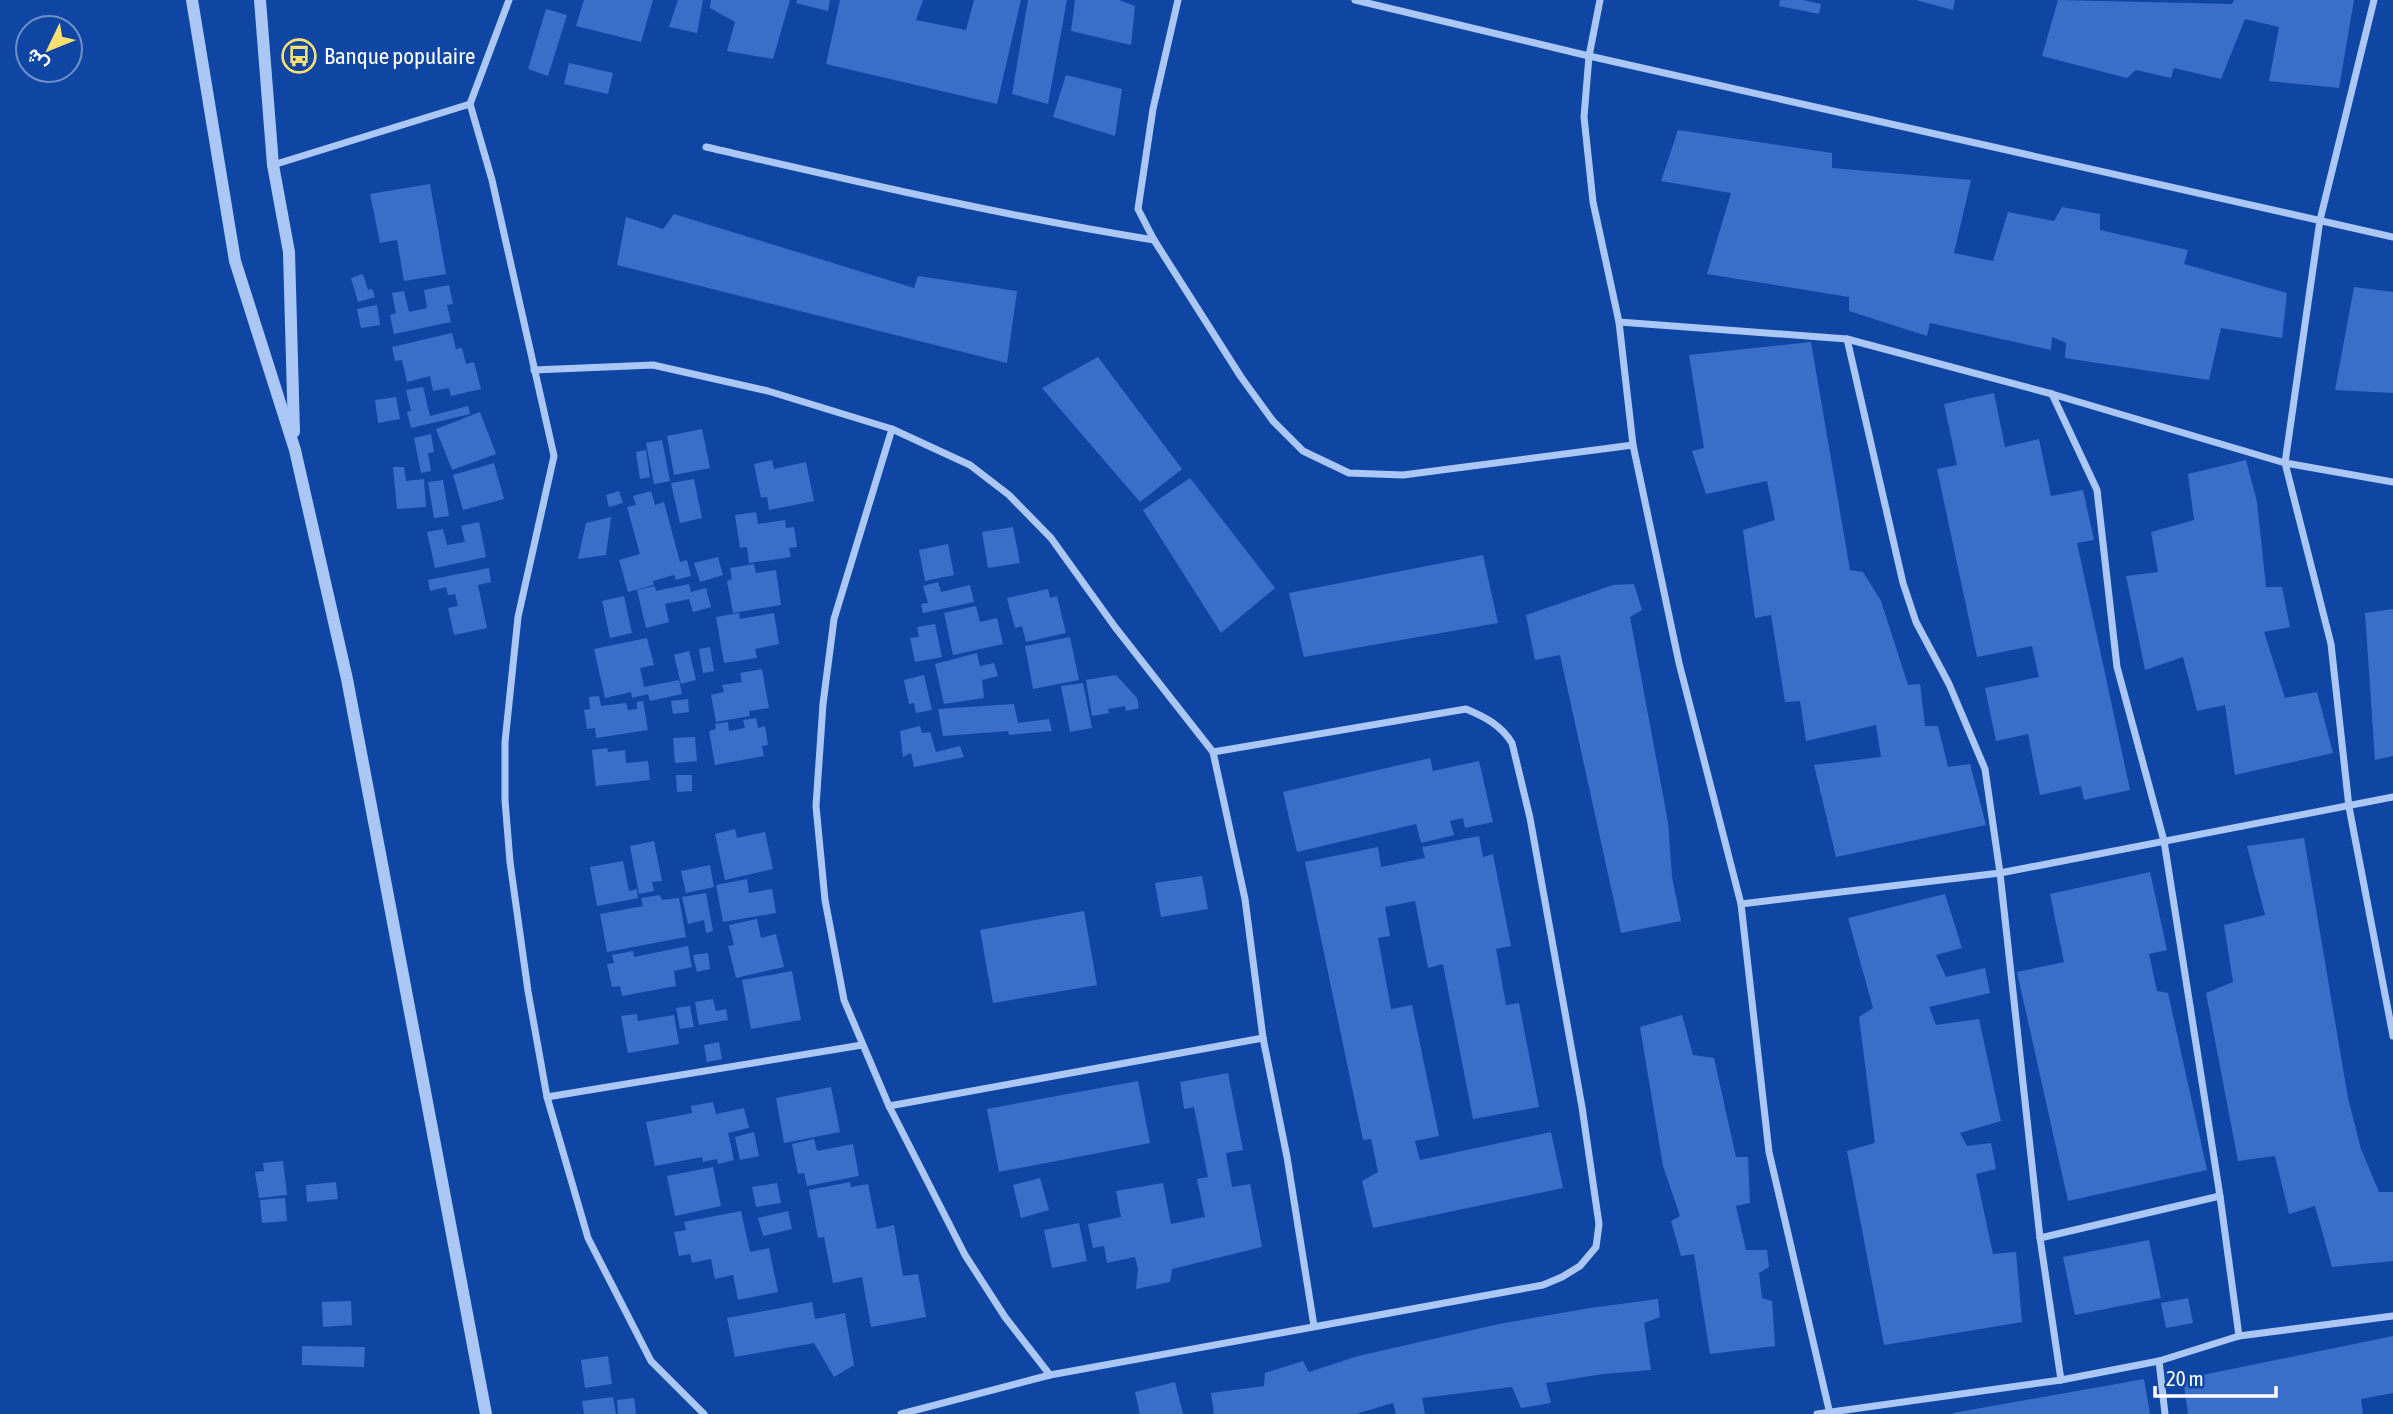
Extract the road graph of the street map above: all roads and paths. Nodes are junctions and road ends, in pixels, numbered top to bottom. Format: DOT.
graph roads {
  1 [pos="192,0"];
  2 [pos="260,0"];
  3 [pos="509,0"];
  4 [pos="1178,0"];
  5 [pos="1355,0"];
  6 [pos="1600,0"];
  7 [pos="2374,0"];
  8 [pos="1589,55"];
  9 [pos="470,104"];
  10 [pos="706,147"];
  11 [pos="273,165"];
  12 [pos="2320,220"];
  13 [pos="2393,237"];
  14 [pos="1154,240"];
  15 [pos="1619,322"];
  16 [pos="1847,339"];
  17 [pos="534,370"];
  18 [pos="2052,394"];
  19 [pos="892,429"];
  20 [pos="1633,445"];
  21 [pos="295,450"];
  22 [pos="2285,463"];
  23 [pos="2393,482"];
  24 [pos="1213,752"];
  25 [pos="2393,797"];
  26 [pos="2349,807"];
  27 [pos="2164,841"];
  28 [pos="2000,873"];
  29 [pos="1741,904"];
  30 [pos="2393,1036"];
  31 [pos="1264,1038"];
  32 [pos="862,1045"];
  33 [pos="547,1097"];
  34 [pos="890,1106"];
  35 [pos="2220,1196"];
  36 [pos="2040,1238"];
  37 [pos="2393,1316"];
  38 [pos="1314,1326"];
  39 [pos="2239,1336"];
  40 [pos="2159,1361"];
  41 [pos="1050,1375"];
  42 [pos="2061,1380"];
  43 [pos="1830,1413"];
  44 [pos="486,1414"];
  45 [pos="704,1414"];
  46 [pos="901,1414"];
  47 [pos="1817,1414"];
  48 [pos="2165,1414"];
  1 -- 21 [label="street"];
  2 -- 11 [label="street"];
  3 -- 9 [label="street"];
  4 -- 14 [label="street"];
  5 -- 8 [label="street"];
  6 -- 8 [label="street"];
  7 -- 12 [label="street"];
  8 -- 12 [label="street"];
  8 -- 15 [label="street"];
  9 -- 11 [label="street"];
  9 -- 17 [label="street"];
  10 -- 14 [label="street"];
  11 -- 21 [label="street"];
  12 -- 13 [label="street"];
  12 -- 22 [label="street"];
  14 -- 20 [label="street"];
  15 -- 16 [label="street"];
  15 -- 20 [label="street"];
  16 -- 18 [label="street"];
  16 -- 28 [label="street"];
  17 -- 19 [label="street"];
  17 -- 33 [label="street"];
  18 -- 22 [label="street"];
  18 -- 27 [label="street"];
  19 -- 24 [label="street"];
  19 -- 32 [label="street"];
  20 -- 29 [label="street"];
  21 -- 44 [label="street"];
  22 -- 23 [label="street"];
  22 -- 26 [label="street"];
  24 -- 31 [label="street"];
  24 -- 38 [label="street"];
  25 -- 26 [label="street"];
  26 -- 27 [label="street"];
  26 -- 30 [label="street"];
  27 -- 28 [label="street"];
  27 -- 35 [label="street"];
  28 -- 29 [label="street"];
  28 -- 36 [label="street"];
  29 -- 43 [label="street"];
  31 -- 34 [label="street"];
  31 -- 38 [label="street"];
  32 -- 33 [label="street"];
  32 -- 34 [label="street"];
  33 -- 45 [label="street"];
  34 -- 41 [label="street"];
  35 -- 36 [label="street"];
  35 -- 39 [label="street"];
  36 -- 42 [label="street"];
  37 -- 39 [label="street"];
  38 -- 41 [label="street"];
  39 -- 40 [label="street"];
  40 -- 42 [label="street"];
  40 -- 48 [label="street"];
  41 -- 46 [label="street"];
  42 -- 43 [label="street"];
  43 -- 47 [label="street"];
}
